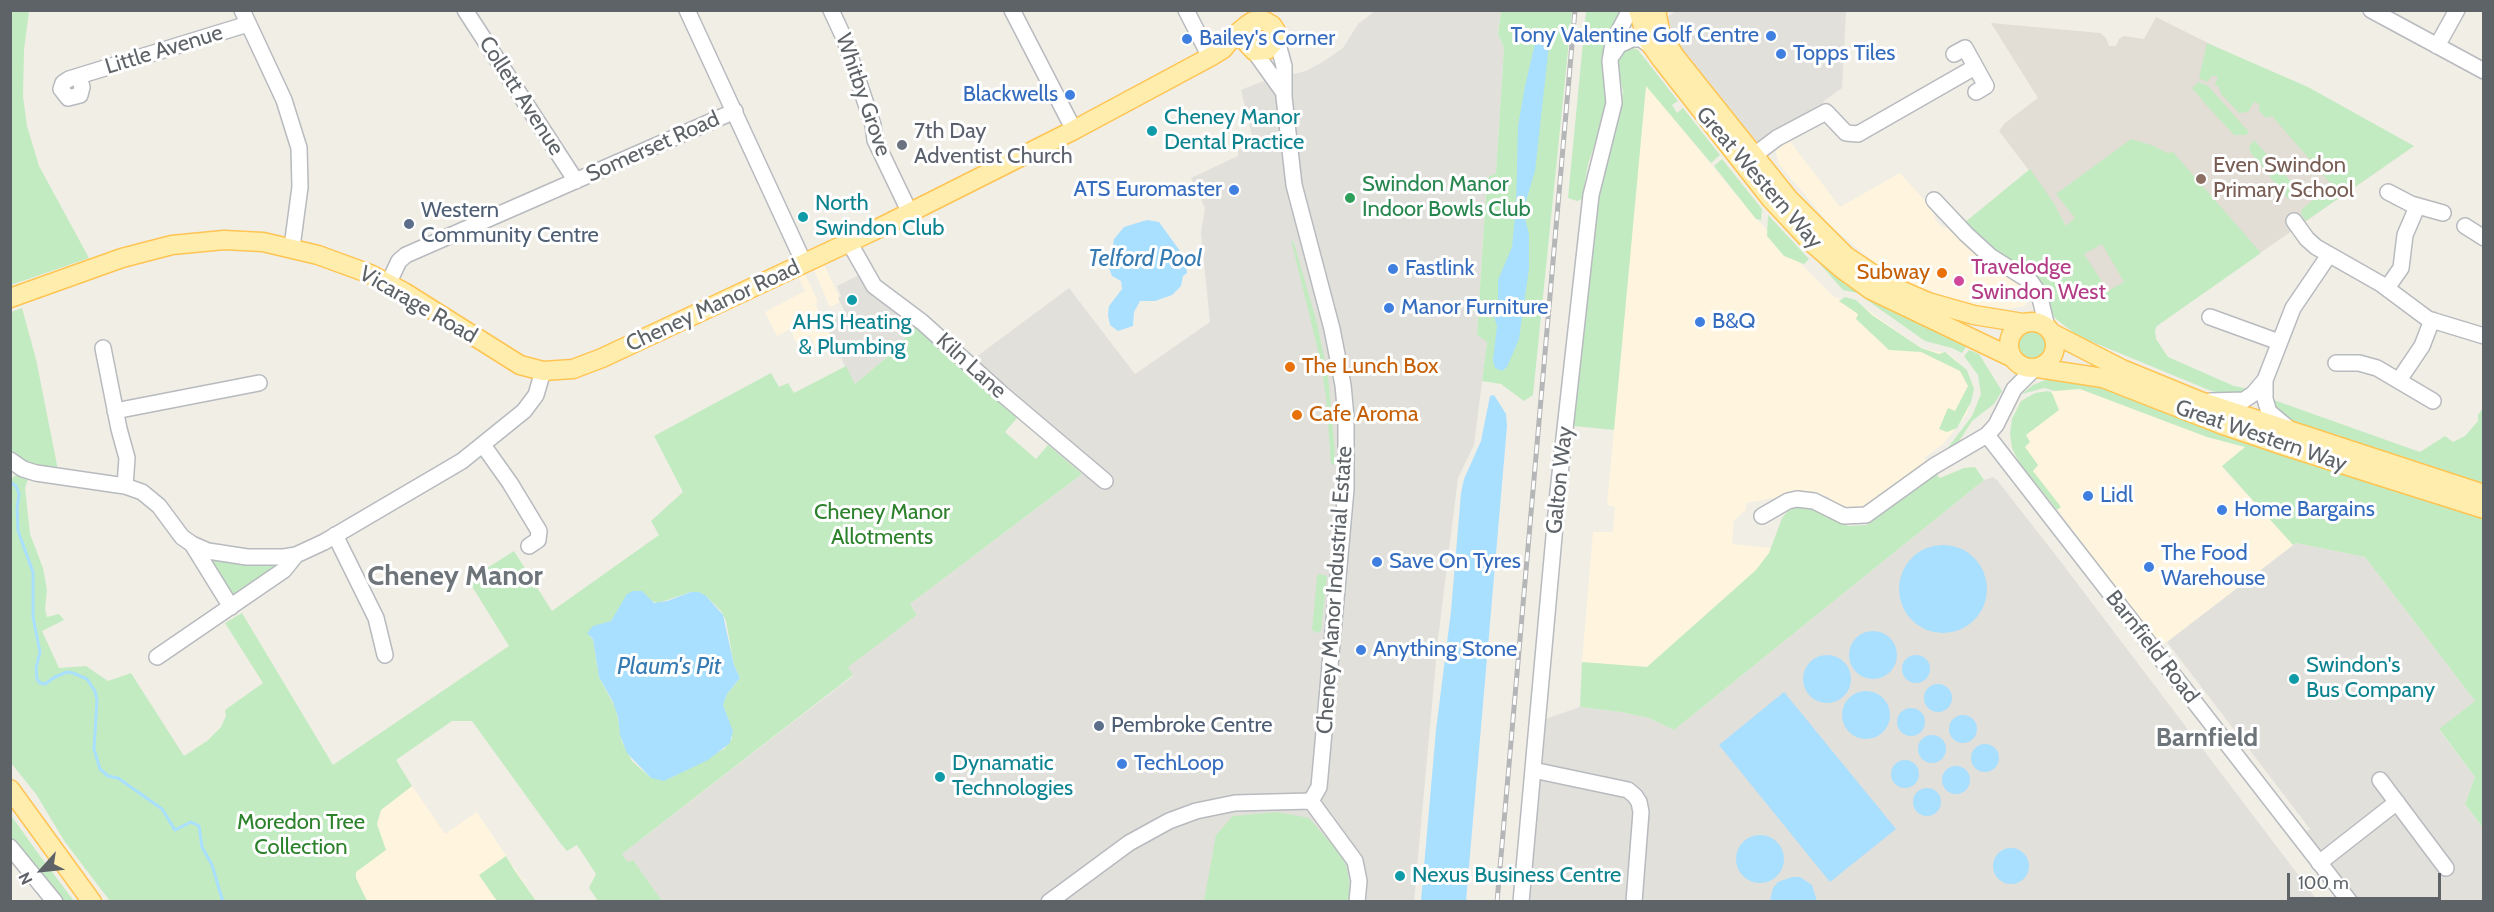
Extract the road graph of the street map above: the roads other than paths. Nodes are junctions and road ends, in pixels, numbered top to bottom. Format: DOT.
graph roads {
  1 [pos="465,10"];
  2 [pos="687,10"];
  3 [pos="831,10"];
  4 [pos="1012,10"];
  5 [pos="1186,10"];
  6 [pos="1280,10"];
  7 [pos="1630,10"];
  8 [pos="1638,10"];
  9 [pos="1656,10"];
  10 [pos="1667,10"];
  11 [pos="2371,10"];
  12 [pos="2457,10"];
  13 [pos="245,17"];
  14 [pos="1253,20"];
  15 [pos="1276,34"];
  16 [pos="1656,39"];
  17 [pos="2437,46"];
  18 [pos="1251,49"];
  19 [pos="1216,53"];
  20 [pos="1954,54"];
  21 [pos="1610,61"];
  22 [pos="1975,67"];
  23 [pos="2484,71"];
  24 [pos="79,76"];
  25 [pos="1976,92"];
  26 [pos="1284,93"];
  27 [pos="735,111"];
  28 [pos="1074,130"];
  29 [pos="1753,156"];
  30 [pos="576,181"];
  31 [pos="2388,192"];
  32 [pos="1934,200"];
  33 [pos="2417,207"];
  34 [pos="910,213"];
  35 [pos="2443,213"];
  36 [pos="2294,221"];
  37 [pos="2465,226"];
  38 [pos="2484,238"];
  39 [pos="849,242"];
  40 [pos="291,247"];
  41 [pos="2329,255"];
  42 [pos="804,263"];
  43 [pos="388,284"];
  44 [pos="2387,288"];
  45 [pos="10,298"];
  46 [pos="2040,305"];
  47 [pos="2210,317"];
  48 [pos="2432,320"];
  49 [pos="2026,322"];
  50 [pos="2050,330"];
  51 [pos="2483,335"];
  52 [pos="2279,342"];
  53 [pos="103,348"];
  54 [pos="2014,359"];
  55 [pos="2336,363"];
  56 [pos="2036,368"];
  57 [pos="543,371"];
  58 [pos="2265,380"];
  59 [pos="2399,380"];
  60 [pos="259,383"];
  61 [pos="2014,389"];
  62 [pos="2200,401"];
  63 [pos="2433,401"];
  64 [pos="115,411"];
  65 [pos="2293,432"];
  66 [pos="1987,435"];
  67 [pos="483,445"];
  68 [pos="13,466"];
  69 [pos="1105,481"];
  70 [pos="125,486"];
  71 [pos="2484,494"];
  72 [pos="2484,509"];
  73 [pos="1762,516"];
  74 [pos="335,535"];
  75 [pos="192,544"];
  76 [pos="529,546"];
  77 [pos="296,555"];
  78 [pos="231,607"];
  79 [pos="385,655"];
  80 [pos="157,657"];
  81 [pos="1533,770"];
  82 [pos="2380,780"];
  83 [pos="10,789"];
  84 [pos="1311,801"];
  85 [pos="2397,802"];
  86 [pos="10,847"];
  87 [pos="2319,863"];
  88 [pos="2446,868"];
  89 [pos="55,902"];
  90 [pos="92,902"];
  91 [pos="1049,902"];
  92 [pos="1357,902"];
  93 [pos="1521,902"];
  94 [pos="1634,902"];
  95 [pos="2350,902"];
  1 -- 30 [label="street, Collett Avenue"];
  2 -- 27 [label="street"];
  3 -- 34 [label="street, Whitby Grove"];
  4 -- 28 [label="street"];
  5 -- 19 [label="street"];
  6 -- 15 [label="main road"];
  7 -- 21 [label="street, Galton Way"];
  8 -- 16 [label="main road, Great Western Way"];
  9 -- 16 [label="main road, Great Western Way"];
  10 -- 16 [label="street"];
  11 -- 17 [label="street"];
  12 -- 17 [label="street"];
  13 -- 24 [label="street, Little Avenue"];
  13 -- 40 [label="street"];
  14 -- 15 [label="main road"];
  14 -- 18 [label="main road"];
  14 -- 19 [label="main road, Cheney Manor Road"];
  15 -- 18 [label="main road"];
  15 -- 26 [label="street, Cheney Manor Industrial Estate"];
  16 -- 21 [label="street"];
  16 -- 29 [label="main road, Great Western Way"];
  16 -- 54 [label="main road, Great Western Way"];
  17 -- 23 [label="street"];
  18 -- 19 [label="main road, Cheney Manor Road"];
  18 -- 26 [label="street, Cheney Manor Industrial Estate"];
  19 -- 28 [label="main road, Cheney Manor Road"];
  20 -- 22 [label="street"];
  21 -- 81 [label="street, Galton Way"];
  22 -- 25 [label="street"];
  22 -- 29 [label="street"];
  26 -- 84 [label="street, Cheney Manor Industrial Estate"];
  27 -- 30 [label="street, Somerset Road"];
  27 -- 42 [label="street"];
  28 -- 34 [label="main road, Cheney Manor Road"];
  29 -- 49 [label="main road, Great Western Way"];
  30 -- 43 [label="street, Somerset Road"];
  31 -- 33 [label="street"];
  32 -- 46 [label="street"];
  33 -- 35 [label="street"];
  33 -- 44 [label="street"];
  34 -- 39 [label="main road, Cheney Manor Road"];
  36 -- 41 [label="street"];
  37 -- 38 [label="street"];
  39 -- 42 [label="main road, Cheney Manor Road"];
  39 -- 69 [label="street, Kiln Lane"];
  40 -- 43 [label="main road, Vicarage Road"];
  40 -- 45 [label="main road, Vicarage Road"];
  41 -- 44 [label="street"];
  41 -- 52 [label="street"];
  42 -- 57 [label="main road, Cheney Manor Road"];
  43 -- 57 [label="main road, Vicarage Road"];
  44 -- 48 [label="street"];
  46 -- 49 [label="street"];
  46 -- 50 [label="street"];
  47 -- 52 [label="street"];
  48 -- 51 [label="street"];
  48 -- 59 [label="street"];
  49 -- 50 [label="main road"];
  49 -- 54 [label="main road"];
  50 -- 56 [label="main road"];
  50 -- 62 [label="main road, Great Western Way"];
  52 -- 58 [label="street"];
  53 -- 64 [label="street"];
  54 -- 56 [label="main road"];
  54 -- 61 [label="street"];
  55 -- 59 [label="street"];
  56 -- 61 [label="street"];
  56 -- 72 [label="main road, Great Western Way"];
  57 -- 67 [label="street"];
  58 -- 62 [label="street"];
  58 -- 65 [label="street"];
  59 -- 63 [label="street"];
  60 -- 64 [label="street"];
  61 -- 66 [label="street"];
  62 -- 65 [label="main road, Great Western Way"];
  64 -- 70 [label="street"];
  65 -- 71 [label="main road, Great Western Way"];
  66 -- 73 [label="street"];
  66 -- 87 [label="street, Barnfield Road"];
  67 -- 74 [label="street"];
  67 -- 76 [label="street"];
  68 -- 70 [label="street"];
  70 -- 75 [label="street"];
  74 -- 77 [label="street"];
  74 -- 79 [label="street"];
  75 -- 77 [label="street"];
  75 -- 78 [label="street"];
  77 -- 78 [label="street"];
  78 -- 80 [label="street"];
  81 -- 93 [label="street, Galton Way"];
  81 -- 94 [label="street"];
  82 -- 85 [label="street"];
  83 -- 90 [label="main road"];
  84 -- 91 [label="street"];
  84 -- 92 [label="street"];
  85 -- 87 [label="street"];
  85 -- 88 [label="street"];
  86 -- 89 [label="street"];
  87 -- 95 [label="street, Barnfield Road"];
}
